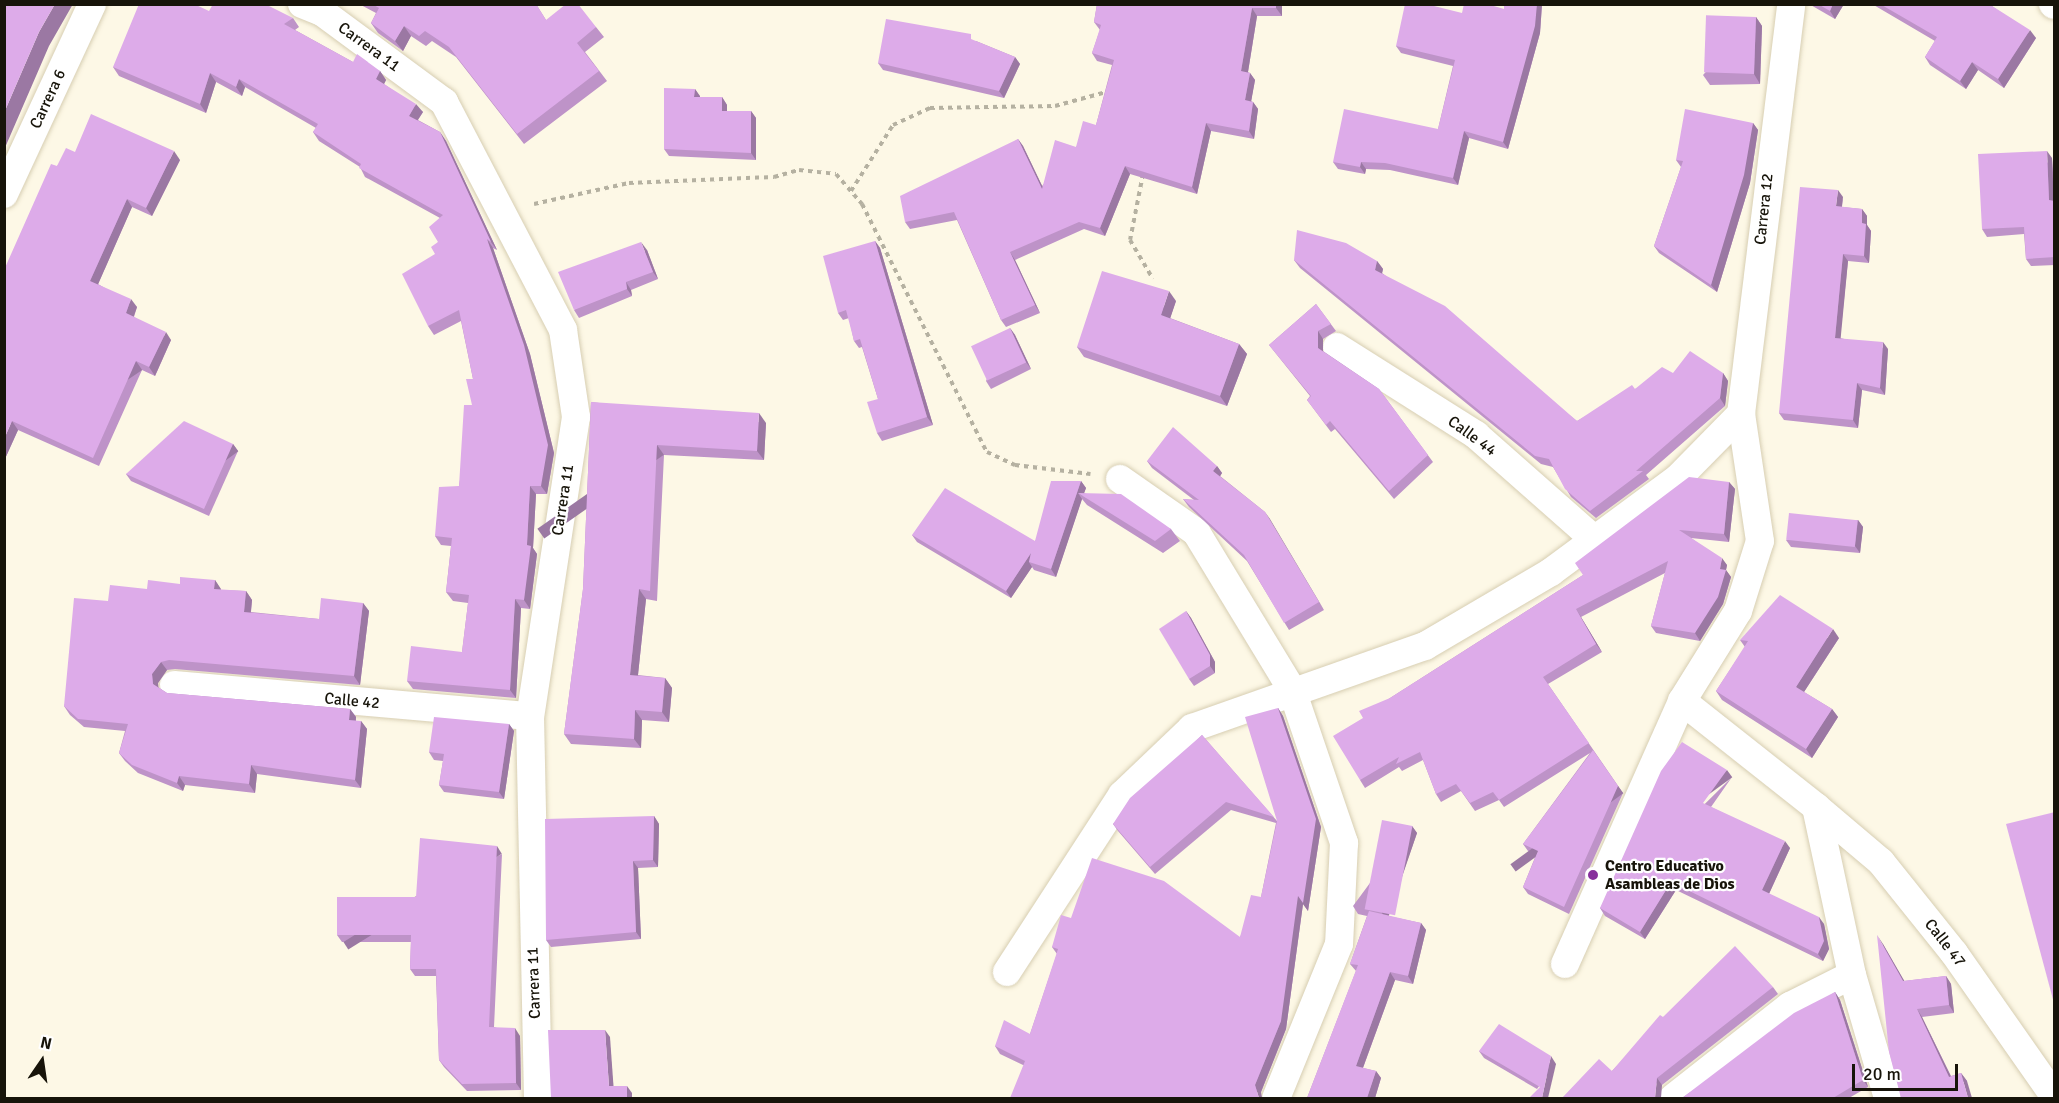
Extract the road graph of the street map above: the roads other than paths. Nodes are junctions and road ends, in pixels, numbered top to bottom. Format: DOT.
graph roads {
  1 [pos="92,4"];
  2 [pos="302,4"];
  3 [pos="1791,4"];
  4 [pos="4,194"];
  5 [pos="1338,347"];
  6 [pos="1741,414"];
  7 [pos="1120,479"];
  8 [pos="1595,540"];
  9 [pos="174,686"];
  10 [pos="1292,690"];
  11 [pos="1682,701"];
  12 [pos="530,716"];
  13 [pos="1816,807"];
  14 [pos="1565,964"];
  15 [pos="1007,972"];
  16 [pos="1851,975"];
  17 [pos="2055,1096"];
  18 [pos="538,1098"];
  19 [pos="1276,1098"];
  20 [pos="1673,1098"];
  21 [pos="1888,1098"];
  1 -- 4 [label="street, Carrera 6"];
  2 -- 12 [label="street, Carrera 11"];
  3 -- 6 [label="street, Carrera 12"];
  5 -- 8 [label="street, Calle 44"];
  6 -- 8 [label="street"];
  6 -- 11 [label="street, Carrera 12"];
  7 -- 10 [label="street"];
  8 -- 10 [label="street"];
  9 -- 12 [label="street, Calle 42"];
  10 -- 15 [label="street"];
  10 -- 19 [label="street"];
  11 -- 13 [label="street, Calle 47"];
  11 -- 14 [label="street, Carrera 12"];
  12 -- 18 [label="street, Carrera 11"];
  13 -- 16 [label="street"];
  13 -- 17 [label="street, Calle 47"];
  16 -- 20 [label="street"];
  16 -- 21 [label="street"];
}
